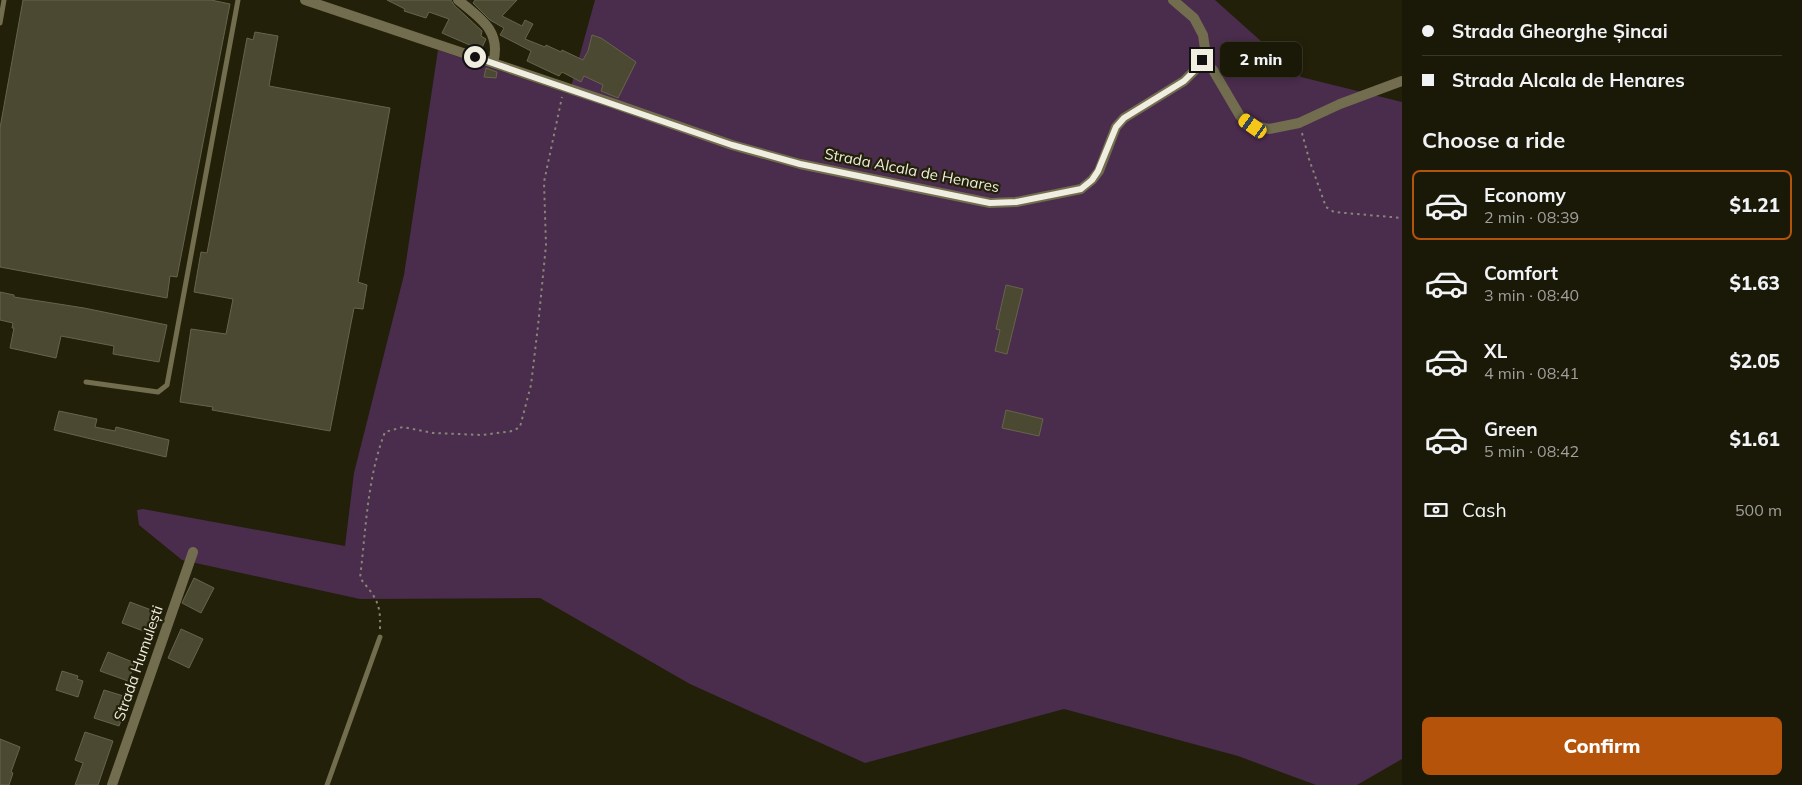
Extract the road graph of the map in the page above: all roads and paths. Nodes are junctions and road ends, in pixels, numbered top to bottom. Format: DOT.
graph roads {
  1 [pos="4,0"];
  2 [pos="238,0"];
  3 [pos="305,0"];
  4 [pos="458,0"];
  5 [pos="1173,0"];
  6 [pos="0,23"];
  7 [pos="1202,60"];
  8 [pos="494,63"];
  9 [pos="1402,81"];
  10 [pos="564,87"];
  11 [pos="1299,123"];
  12 [pos="1402,218"];
  13 [pos="86,382"];
  14 [pos="193,552"];
  15 [pos="380,637"];
  16 [pos="112,785"];
  17 [pos="327,785"];
  1 -- 6 [label="lane"];
  2 -- 13 [label="lane"];
  3 -- 8 [label="street, Strada Alcala de Henares"];
  4 -- 8 [label="street"];
  5 -- 7 [label="street"];
  7 -- 10 [label="street, Strada Alcala de Henares"];
  7 -- 11 [label="street"];
  8 -- 10 [label="street, Strada Alcala de Henares"];
  9 -- 11 [label="street"];
  10 -- 15 [label="path"];
  11 -- 12 [label="path"];
  14 -- 16 [label="street, Strada Humulești"];
  15 -- 17 [label="lane"];
}
